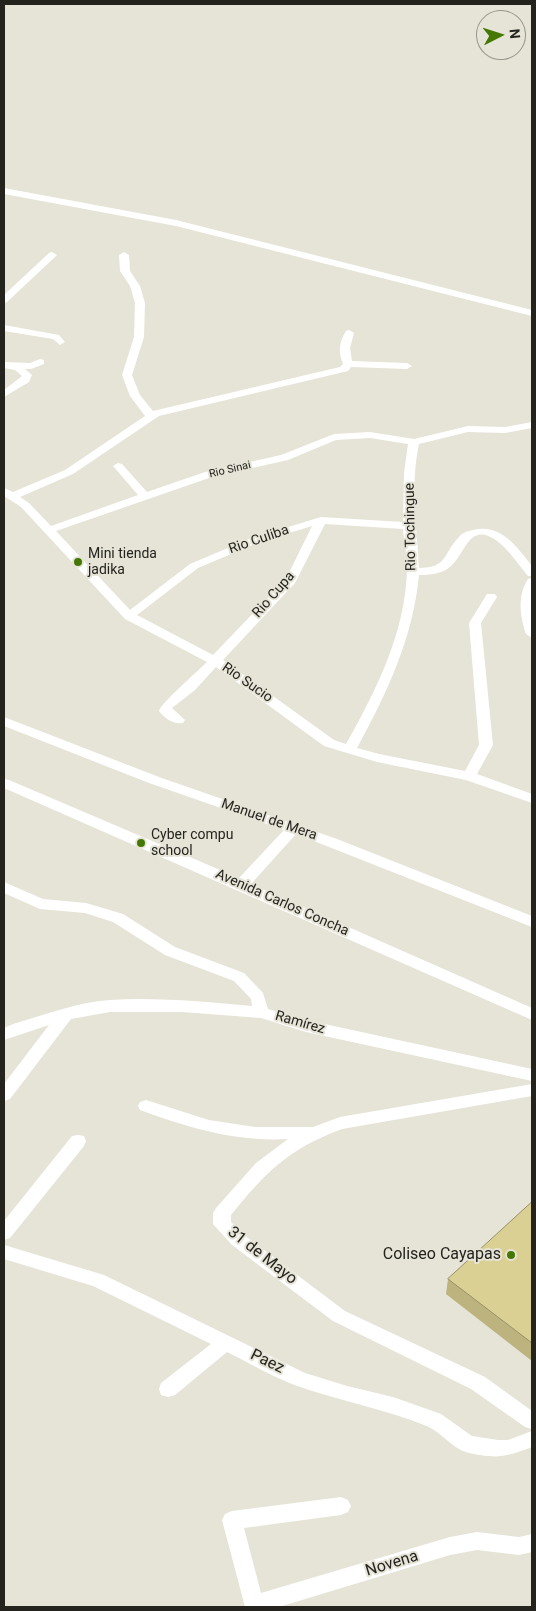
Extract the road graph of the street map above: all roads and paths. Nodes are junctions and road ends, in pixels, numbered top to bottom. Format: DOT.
graph roads {
  1 [pos="4,191"];
  2 [pos="52,255"];
  3 [pos="124,255"];
  4 [pos="4,300"];
  5 [pos="532,313"];
  6 [pos="4,328"];
  7 [pos="349,333"];
  8 [pos="60,342"];
  9 [pos="40,362"];
  10 [pos="348,364"];
  11 [pos="6,366"];
  12 [pos="407,366"];
  13 [pos="4,394"];
  14 [pos="151,416"];
  15 [pos="531,427"];
  16 [pos="414,442"];
  17 [pos="118,466"];
  18 [pos="8,494"];
  19 [pos="145,496"];
  20 [pos="321,520"];
  21 [pos="409,526"];
  22 [pos="49,530"];
  23 [pos="413,571"];
  24 [pos="532,573"];
  25 [pos="532,582"];
  26 [pos="491,597"];
  27 [pos="129,616"];
  28 [pos="532,634"];
  29 [pos="214,661"];
  30 [pos="178,720"];
  31 [pos="4,721"];
  32 [pos="350,750"];
  33 [pos="469,776"];
  34 [pos="4,783"];
  35 [pos="532,799"];
  36 [pos="293,829"];
  37 [pos="241,885"];
  38 [pos="4,887"];
  39 [pos="532,922"];
  40 [pos="261,1012"];
  41 [pos="532,1014"];
  42 [pos="66,1016"];
  43 [pos="4,1022"];
  44 [pos="19,1028"];
  45 [pos="4,1034"];
  46 [pos="532,1075"];
  47 [pos="532,1090"];
  48 [pos="4,1095"];
  49 [pos="146,1106"];
  50 [pos="314,1133"];
  51 [pos="78,1141"];
  52 [pos="4,1234"];
  53 [pos="4,1252"];
  54 [pos="227,1342"];
  55 [pos="168,1389"];
  56 [pos="532,1421"];
  57 [pos="532,1439"];
  58 [pos="341,1506"];
  59 [pos="532,1543"];
  60 [pos="254,1606"];
  1 -- 5 [label="street"];
  2 -- 4 [label="street"];
  3 -- 14 [label="street"];
  6 -- 8 [label="street"];
  7 -- 10 [label="street"];
  9 -- 11 [label="street"];
  10 -- 12 [label="street"];
  10 -- 14 [label="street"];
  11 -- 13 [label="street"];
  14 -- 18 [label="street"];
  15 -- 16 [label="street"];
  16 -- 19 [label="street, Rio Sinai"];
  16 -- 21 [label="street, Rio Tochingue"];
  17 -- 19 [label="street"];
  18 -- 22 [label="street, Rio Sucio"];
  19 -- 22 [label="street, Rio Sinai"];
  20 -- 21 [label="street, Rio Culiba"];
  20 -- 27 [label="street, Rio Culiba"];
  20 -- 29 [label="street, Rio Cupa"];
  21 -- 23 [label="street, Rio Tochingue"];
  22 -- 27 [label="street, Rio Sucio"];
  23 -- 24 [label="street"];
  23 -- 32 [label="street, Rio Tochingue"];
  25 -- 28 [label="street"];
  26 -- 33 [label="street"];
  27 -- 29 [label="street, Rio Sucio"];
  29 -- 30 [label="street, Rio Cupa"];
  29 -- 32 [label="street, Rio Sucio"];
  31 -- 36 [label="street, Manuel de Mera"];
  32 -- 33 [label="street, Rio Sucio"];
  33 -- 35 [label="street, Rio Sucio"];
  34 -- 37 [label="street, Avenida Carlos Concha"];
  36 -- 37 [label="street"];
  36 -- 39 [label="street, Manuel de Mera"];
  37 -- 41 [label="street, Avenida Carlos Concha"];
  38 -- 40 [label="street"];
  40 -- 42 [label="street, Ramírez"];
  40 -- 46 [label="street, Ramírez"];
  42 -- 44 [label="street, Ramírez"];
  42 -- 48 [label="street"];
  43 -- 44 [label="street"];
  44 -- 45 [label="street, Ramírez"];
  47 -- 50 [label="street, 31 de Mayo"];
  49 -- 50 [label="street"];
  50 -- 56 [label="street, 31 de Mayo"];
  51 -- 52 [label="street"];
  53 -- 54 [label="street, Paez"];
  54 -- 55 [label="street"];
  54 -- 57 [label="street, Paez"];
  58 -- 60 [label="street"];
  59 -- 60 [label="street, Novena"];
}
